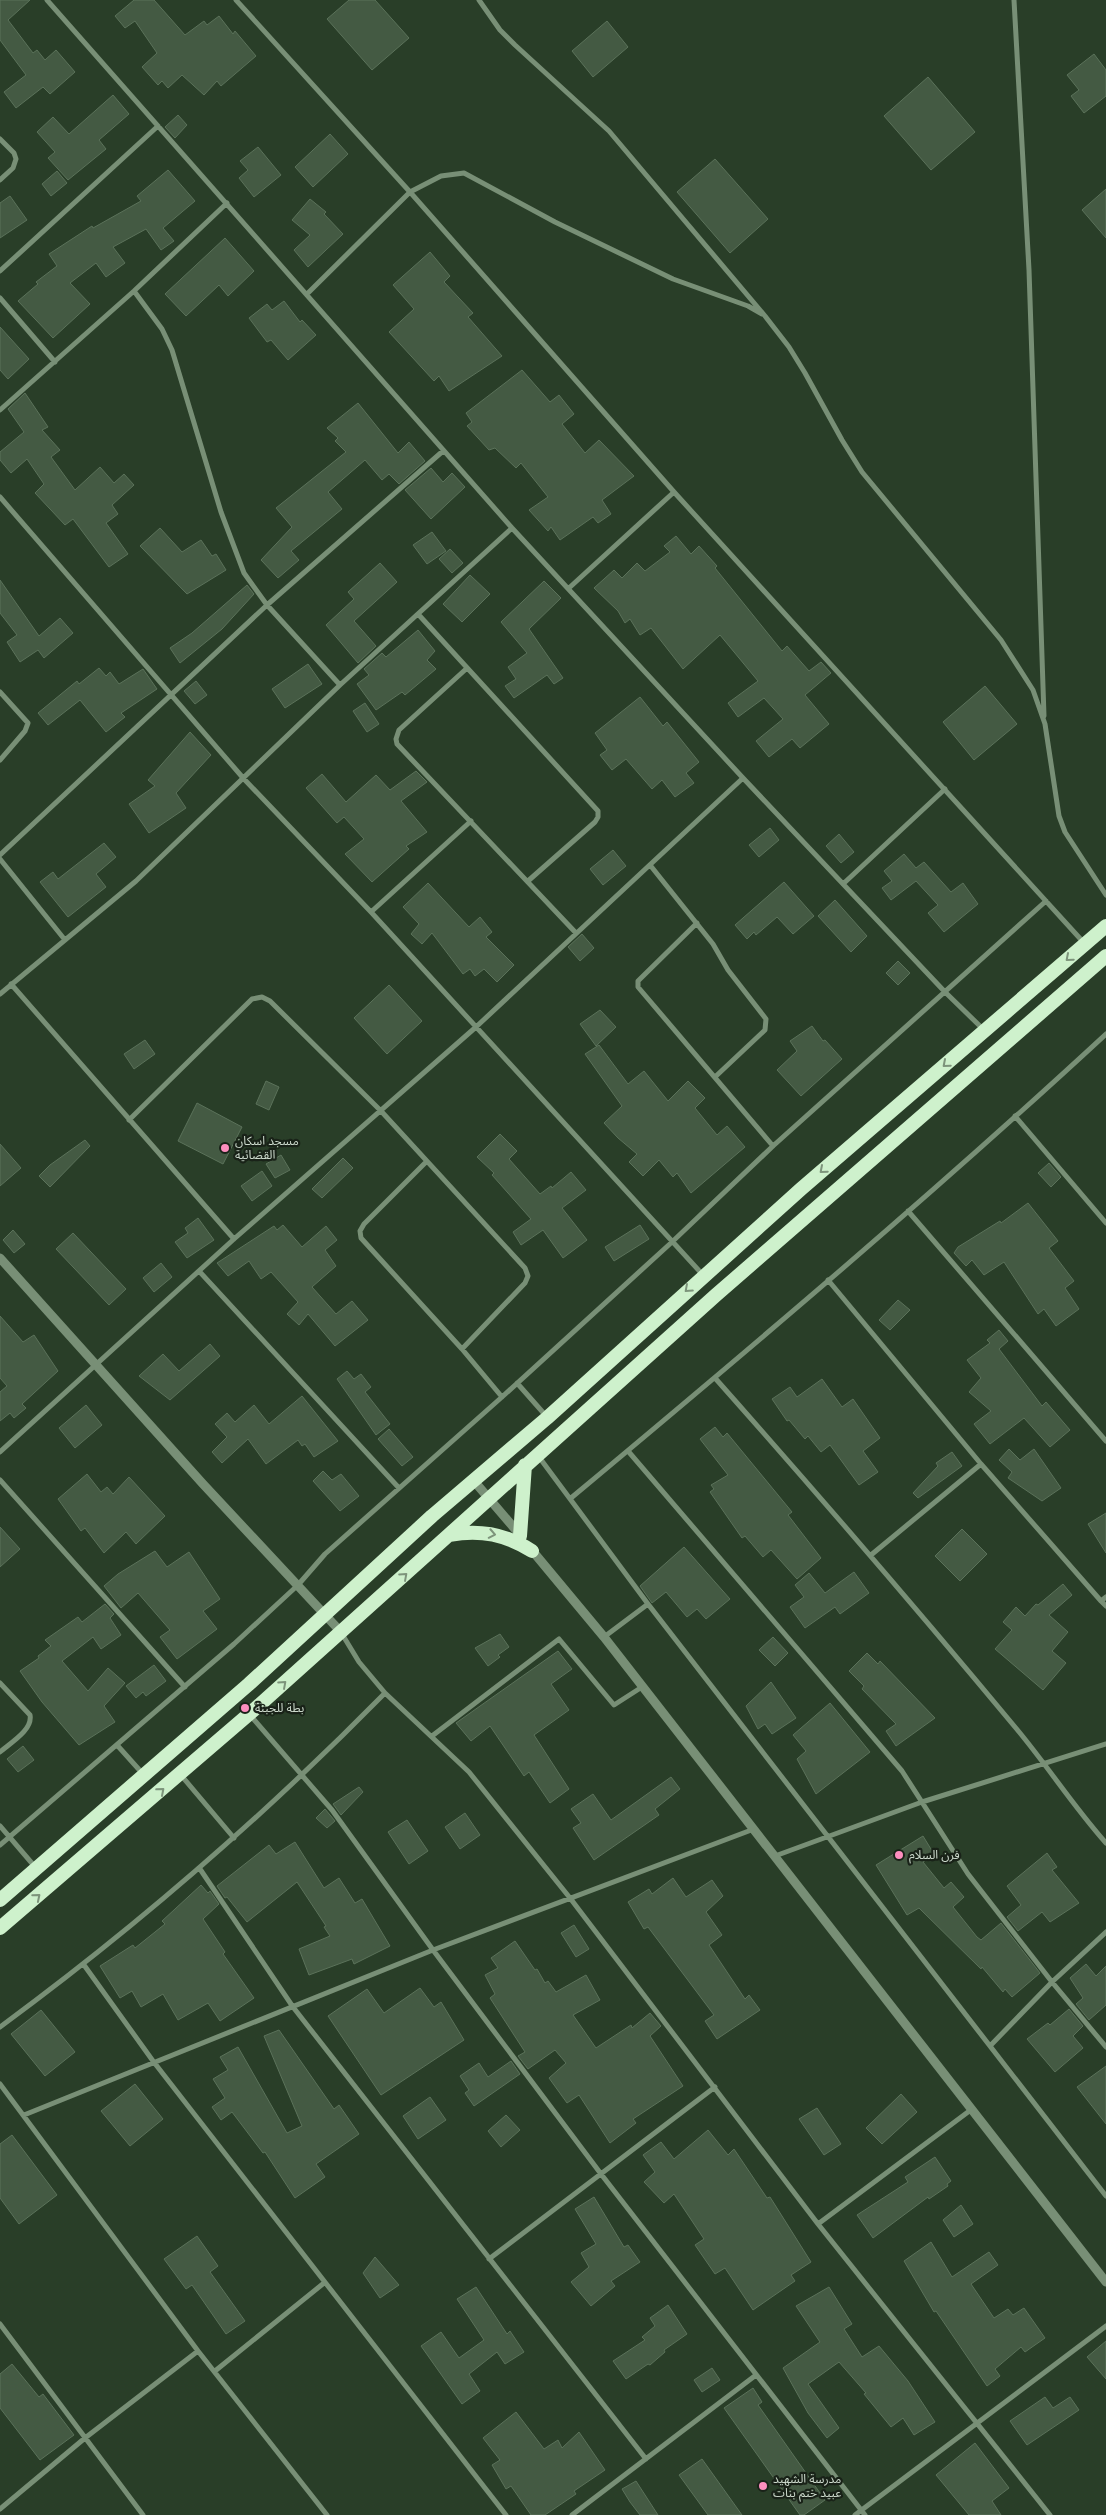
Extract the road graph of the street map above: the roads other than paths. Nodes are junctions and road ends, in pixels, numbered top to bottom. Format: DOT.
graph roads {
  1 [pos="47,0"];
  2 [pos="236,0"];
  3 [pos="479,0"];
  4 [pos="1014,0"];
  5 [pos="158,126"];
  6 [pos="0,139"];
  7 [pos="0,180"];
  8 [pos="410,192"];
  9 [pos="227,203"];
  10 [pos="0,271"];
  11 [pos="134,291"];
  12 [pos="307,294"];
  13 [pos="0,298"];
  14 [pos="765,316"];
  15 [pos="55,362"];
  16 [pos="0,410"];
  17 [pos="443,451"];
  18 [pos="674,492"];
  19 [pos="0,497"];
  20 [pos="512,528"];
  21 [pos="569,588"];
  22 [pos="267,605"];
  23 [pos="418,614"];
  24 [pos="466,669"];
  25 [pos="340,685"];
  26 [pos="0,692"];
  27 [pos="172,696"];
  28 [pos="1044,724"];
  29 [pos="0,760"];
  30 [pos="743,778"];
  31 [pos="244,779"];
  32 [pos="945,789"];
  33 [pos="471,821"];
  34 [pos="0,855"];
  35 [pos="0,858"];
  36 [pos="650,865"];
  37 [pos="528,881"];
  38 [pos="843,884"];
  39 [pos="1106,895"];
  40 [pos="1046,901"];
  41 [pos="371,912"];
  42 [pos="697,923"];
  43 [pos="1106,926"];
  44 [pos="576,933"];
  45 [pos="64,940"];
  46 [pos="1085,944"];
  47 [pos="1106,956"];
  48 [pos="11,984"];
  49 [pos="945,992"];
  50 [pos="0,994"];
  51 [pos="476,1027"];
  52 [pos="985,1030"];
  53 [pos="1106,1034"];
  54 [pos="715,1077"];
  55 [pos="381,1111"];
  56 [pos="1015,1116"];
  57 [pos="129,1120"];
  58 [pos="773,1146"];
  59 [pos="426,1162"];
  60 [pos="908,1211"];
  61 [pos="1106,1223"];
  62 [pos="234,1239"];
  63 [pos="672,1242"];
  64 [pos="0,1258"];
  65 [pos="199,1270"];
  66 [pos="704,1276"];
  67 [pos="828,1280"];
  68 [pos="462,1349"];
  69 [pos="95,1365"];
  70 [pos="715,1378"];
  71 [pos="517,1383"];
  72 [pos="502,1397"];
  73 [pos="547,1418"];
  74 [pos="1106,1441"];
  75 [pos="628,1450"];
  76 [pos="0,1452"];
  77 [pos="537,1454"];
  78 [pos="981,1464"];
  79 [pos="525,1465"];
  80 [pos="0,1480"];
  81 [pos="474,1481"];
  82 [pos="399,1488"];
  83 [pos="571,1498"];
  84 [pos="490,1499"];
  85 [pos="449,1535"];
  86 [pos="520,1536"];
  87 [pos="532,1551"];
  88 [pos="871,1555"];
  89 [pos="298,1585"];
  90 [pos="1104,1599"];
  91 [pos="648,1604"];
  92 [pos="1106,1606"];
  93 [pos="326,1614"];
  94 [pos="341,1632"];
  95 [pos="604,1637"];
  96 [pos="0,1683"];
  97 [pos="185,1687"];
  98 [pos="642,1687"];
  99 [pos="385,1693"];
  100 [pos="249,1714"];
  101 [pos="432,1736"];
  102 [pos="1106,1744"];
  103 [pos="117,1745"];
  104 [pos="0,1752"];
  105 [pos="1046,1764"];
  106 [pos="143,1774"];
  107 [pos="180,1774"];
  108 [pos="303,1774"];
  109 [pos="922,1802"];
  110 [pos="0,1826"];
  111 [pos="754,1829"];
  112 [pos="9,1837"];
  113 [pos="234,1838"];
  114 [pos="827,1838"];
  115 [pos="1106,1843"];
  116 [pos="0,1845"];
  117 [pos="775,1856"];
  118 [pos="36,1868"];
  119 [pos="200,1869"];
  120 [pos="570,1898"];
  121 [pos="0,1900"];
  122 [pos="0,1928"];
  123 [pos="1106,1932"];
  124 [pos="433,1950"];
  125 [pos="84,1965"];
  126 [pos="1052,1982"];
  127 [pos="293,2007"];
  128 [pos="0,2027"];
  129 [pos="990,2046"];
  130 [pos="1106,2047"];
  131 [pos="153,2061"];
  132 [pos="0,2084"];
  133 [pos="714,2087"];
  134 [pos="972,2109"];
  135 [pos="24,2115"];
  136 [pos="601,2174"];
  137 [pos="1106,2196"];
  138 [pos="818,2224"];
  139 [pos="489,2260"];
  140 [pos="1106,2282"];
  141 [pos="324,2283"];
  142 [pos="0,2324"];
  143 [pos="1106,2326"];
  144 [pos="198,2351"];
  145 [pos="215,2371"];
  146 [pos="756,2375"];
  147 [pos="978,2423"];
  148 [pos="85,2438"];
  149 [pos="646,2459"];
  150 [pos="0,2509"];
  151 [pos="863,2513"];
  152 [pos="143,2515"];
  153 [pos="327,2515"];
  154 [pos="506,2515"];
  155 [pos="572,2515"];
  156 [pos="855,2515"];
  157 [pos="1050,2515"];
  1 -- 5 [label="street"];
  2 -- 8 [label="street"];
  3 -- 14 [label="street"];
  4 -- 28 [label="street"];
  5 -- 9 [label="street"];
  5 -- 10 [label="street"];
  6 -- 7 [label="street"];
  8 -- 12 [label="street"];
  8 -- 14 [label="street"];
  8 -- 18 [label="street"];
  9 -- 11 [label="street"];
  9 -- 12 [label="street"];
  11 -- 15 [label="street"];
  11 -- 22 [label="street"];
  12 -- 17 [label="street"];
  13 -- 15 [label="street"];
  14 -- 28 [label="street"];
  15 -- 16 [label="street"];
  17 -- 20 [label="street"];
  17 -- 22 [label="street"];
  18 -- 21 [label="street"];
  18 -- 32 [label="street"];
  19 -- 27 [label="street"];
  20 -- 21 [label="street"];
  20 -- 23 [label="street"];
  21 -- 30 [label="street"];
  22 -- 25 [label="street"];
  22 -- 27 [label="street"];
  23 -- 24 [label="street"];
  23 -- 25 [label="street"];
  24 -- 33 [label="street"];
  24 -- 37 [label="street"];
  25 -- 31 [label="street"];
  26 -- 29 [label="street"];
  27 -- 31 [label="street"];
  27 -- 34 [label="street"];
  28 -- 39 [label="street"];
  30 -- 36 [label="street"];
  30 -- 38 [label="street"];
  31 -- 41 [label="street"];
  31 -- 45 [label="street"];
  32 -- 38 [label="street"];
  32 -- 40 [label="street"];
  33 -- 37 [label="street"];
  33 -- 41 [label="street"];
  35 -- 45 [label="street"];
  36 -- 42 [label="street"];
  36 -- 44 [label="street"];
  37 -- 44 [label="street"];
  38 -- 49 [label="street"];
  40 -- 46 [label="street"];
  40 -- 49 [label="street"];
  41 -- 51 [label="street"];
  42 -- 54 [label="street"];
  42 -- 54 [label="street"];
  43 -- 46 [label="highway"];
  44 -- 51 [label="street"];
  45 -- 48 [label="street"];
  46 -- 52 [label="highway, one-way"];
  47 -- 77 [label="highway"];
  48 -- 50 [label="street"];
  48 -- 57 [label="street"];
  49 -- 52 [label="street"];
  49 -- 58 [label="street"];
  51 -- 55 [label="street"];
  51 -- 63 [label="street"];
  52 -- 66 [label="highway, one-way"];
  53 -- 56 [label="street"];
  54 -- 58 [label="street"];
  55 -- 57 [label="street"];
  55 -- 59 [label="street"];
  55 -- 62 [label="street"];
  56 -- 60 [label="street"];
  56 -- 61 [label="street"];
  57 -- 62 [label="street"];
  58 -- 63 [label="street"];
  59 -- 68 [label="street"];
  59 -- 68 [label="street"];
  60 -- 67 [label="street"];
  60 -- 74 [label="street"];
  62 -- 65 [label="street"];
  63 -- 66 [label="street"];
  63 -- 71 [label="street"];
  64 -- 69 [label="street"];
  65 -- 69 [label="street"];
  65 -- 82 [label="street"];
  66 -- 73 [label="highway, one-way"];
  67 -- 70 [label="street"];
  67 -- 78 [label="street"];
  68 -- 72 [label="street"];
  69 -- 76 [label="street"];
  69 -- 89 [label="street"];
  70 -- 75 [label="street"];
  70 -- 88 [label="street"];
  71 -- 72 [label="street"];
  71 -- 73 [label="street"];
  72 -- 82 [label="street"];
  73 -- 81 [label="highway"];
  75 -- 83 [label="street"];
  75 -- 109 [label="street"];
  77 -- 79 [label="highway"];
  77 -- 83 [label="street"];
  78 -- 88 [label="street"];
  78 -- 90 [label="street"];
  79 -- 84 [label="highway"];
  79 -- 86 [label="highway"];
  80 -- 97 [label="street"];
  81 -- 84 [label="street"];
  81 -- 93 [label="highway"];
  82 -- 89 [label="street"];
  83 -- 91 [label="street"];
  84 -- 85 [label="highway"];
  84 -- 86 [label="street"];
  85 -- 87 [label="highway, one-way"];
  94 -- 85 [label="highway, one-way"];
  86 -- 87 [label="street"];
  87 -- 95 [label="street"];
  88 -- 105 [label="street"];
  89 -- 93 [label="street"];
  89 -- 97 [label="street"];
  90 -- 92 [label="street"];
  91 -- 95 [label="street"];
  91 -- 114 [label="street"];
  93 -- 94 [label="street"];
  93 -- 106 [label="highway"];
  94 -- 99 [label="street"];
  100 -- 94 [label="highway, one-way"];
  95 -- 98 [label="street"];
  96 -- 104 [label="street"];
  97 -- 103 [label="street"];
  98 -- 101 [label="street"];
  98 -- 111 [label="street"];
  99 -- 101 [label="street"];
  99 -- 108 [label="street"];
  100 -- 107 [label="highway"];
  100 -- 108 [label="street"];
  101 -- 120 [label="street"];
  102 -- 105 [label="street"];
  103 -- 106 [label="street"];
  103 -- 112 [label="street"];
  105 -- 109 [label="street"];
  105 -- 115 [label="street"];
  106 -- 118 [label="highway"];
  107 -- 113 [label="street"];
  122 -- 107 [label="highway, one-way"];
  108 -- 113 [label="street"];
  108 -- 124 [label="street"];
  109 -- 114 [label="street"];
  109 -- 126 [label="street"];
  110 -- 112 [label="street"];
  111 -- 117 [label="street"];
  111 -- 120 [label="street"];
  112 -- 116 [label="street"];
  112 -- 118 [label="street"];
  113 -- 119 [label="street"];
  114 -- 117 [label="street"];
  114 -- 129 [label="street"];
  117 -- 134 [label="street"];
  118 -- 121 [label="highway"];
  119 -- 125 [label="street"];
  119 -- 127 [label="street"];
  120 -- 124 [label="street"];
  120 -- 133 [label="street"];
  123 -- 126 [label="street"];
  124 -- 127 [label="street"];
  124 -- 136 [label="street"];
  125 -- 128 [label="street"];
  125 -- 131 [label="street"];
  126 -- 129 [label="street"];
  126 -- 130 [label="street"];
  127 -- 131 [label="street"];
  127 -- 139 [label="street"];
  129 -- 137 [label="street"];
  131 -- 135 [label="street"];
  131 -- 141 [label="street"];
  132 -- 135 [label="street"];
  133 -- 136 [label="street"];
  133 -- 138 [label="street"];
  134 -- 138 [label="street"];
  134 -- 140 [label="street"];
  135 -- 144 [label="street"];
  136 -- 139 [label="street"];
  136 -- 146 [label="street"];
  138 -- 147 [label="street"];
  139 -- 149 [label="street"];
  141 -- 145 [label="street"];
  141 -- 154 [label="street"];
  142 -- 148 [label="street"];
  143 -- 147 [label="street"];
  144 -- 145 [label="street"];
  144 -- 148 [label="street"];
  145 -- 153 [label="street"];
  146 -- 149 [label="street"];
  146 -- 151 [label="street"];
  147 -- 151 [label="street"];
  147 -- 157 [label="street"];
  148 -- 150 [label="street"];
  148 -- 152 [label="street"];
  149 -- 155 [label="street"];
  151 -- 156 [label="street"];
}
